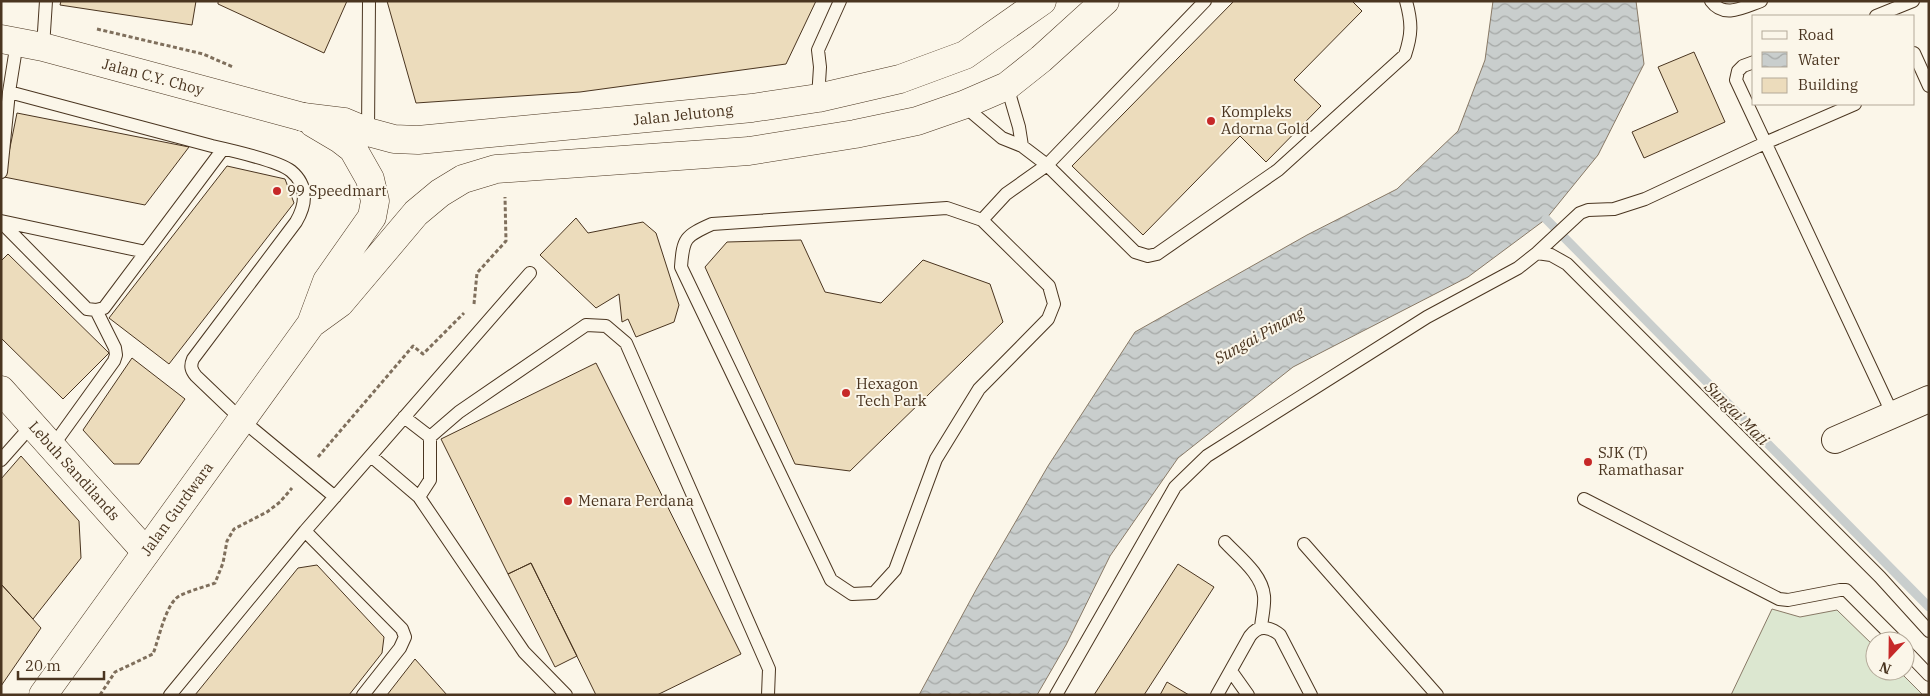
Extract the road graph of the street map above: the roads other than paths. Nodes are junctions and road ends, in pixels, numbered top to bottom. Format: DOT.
graph roads {
  1 [pos="46,1"];
  2 [pos="369,1"];
  3 [pos="840,1"];
  4 [pos="1042,1"];
  5 [pos="1105,1"];
  6 [pos="1205,1"];
  7 [pos="1406,1"];
  8 [pos="1711,1"];
  9 [pos="1761,1"];
  10 [pos="1913,1"];
  11 [pos="1896,13"];
  12 [pos="1883,15"];
  13 [pos="20,42"];
  14 [pos="1915,56"];
  15 [pos="1752,63"];
  16 [pos="1922,75"];
  17 [pos="1007,86"];
  18 [pos="1929,86"];
  19 [pos="9,92"];
  20 [pos="818,98"];
  21 [pos="963,105"];
  22 [pos="1853,105"];
  23 [pos="303,117"];
  24 [pos="368,132"];
  25 [pos="1765,143"];
  26 [pos="1022,146"];
  27 [pos="223,149"];
  28 [pos="1048,165"];
  29 [pos="1,172"];
  30 [pos="982,220"];
  31 [pos="1,221"];
  32 [pos="146,252"];
  33 [pos="1537,253"];
  34 [pos="530,272"];
  35 [pos="96,310"];
  36 [pos="311,324"];
  37 [pos="1,390"];
  38 [pos="1929,399"];
  39 [pos="1893,414"];
  40 [pos="404,417"];
  41 [pos="242,420"];
  42 [pos="32,425"];
  43 [pos="430,437"];
  44 [pos="1835,440"];
  45 [pos="52,447"];
  46 [pos="371,456"];
  47 [pos="1,460"];
  48 [pos="335,496"];
  49 [pos="419,497"];
  50 [pos="1584,499"];
  51 [pos="305,532"];
  52 [pos="1225,542"];
  53 [pos="1304,544"];
  54 [pos="146,552"];
  55 [pos="1261,627"];
  56 [pos="1887,631"];
  57 [pos="1929,631"];
  58 [pos="1915,660"];
  59 [pos="1231,671"];
  60 [pos="1929,675"];
  61 [pos="44,695"];
  62 [pos="170,695"];
  63 [pos="364,695"];
  64 [pos="566,695"];
  65 [pos="768,695"];
  66 [pos="1056,695"];
  67 [pos="1217,695"];
  68 [pos="1248,695"];
  69 [pos="1311,695"];
  70 [pos="1437,695"];
  1 -- 13 [label="lane"];
  2 -- 24 [label="lane"];
  3 -- 20 [label="lane"];
  4 -- 20 [label="main road, Jalan Jelutong"];
  5 -- 17 [label="main road"];
  6 -- 28 [label="lane"];
  7 -- 28 [label="lane"];
  8 -- 9 [label="lane"];
  10 -- 11 [label="lane"];
  11 -- 12 [label="lane"];
  13 -- 19 [label="lane"];
  13 -- 23 [label="main road, Jalan C.Y. Choy"];
  14 -- 16 [label="lane"];
  15 -- 25 [label="lane"];
  16 -- 18 [label="lane"];
  17 -- 21 [label="main road"];
  17 -- 26 [label="lane"];
  19 -- 27 [label="lane"];
  19 -- 29 [label="lane"];
  20 -- 24 [label="main road, Jalan Jelutong"];
  21 -- 26 [label="lane"];
  21 -- 36 [label="main road, Jalan Gurdwara"];
  22 -- 25 [label="lane"];
  23 -- 24 [label="main road, Jalan Jelutong"];
  23 -- 36 [label="main road, Jalan Gurdwara"];
  25 -- 33 [label="lane"];
  25 -- 39 [label="lane"];
  26 -- 28 [label="lane"];
  27 -- 32 [label="lane"];
  27 -- 41 [label="lane"];
  28 -- 30 [label="lane"];
  30 -- 30 [label="lane"];
  31 -- 32 [label="lane"];
  31 -- 35 [label="lane"];
  32 -- 35 [label="lane"];
  33 -- 57 [label="lane"];
  33 -- 66 [label="lane"];
  34 -- 40 [label="lane"];
  35 -- 45 [label="lane"];
  36 -- 41 [label="main road, Jalan Gurdwara"];
  37 -- 42 [label="main road, Lebuh Sandilands"];
  38 -- 39 [label="street"];
  39 -- 44 [label="street"];
  40 -- 43 [label="lane"];
  40 -- 46 [label="lane"];
  41 -- 48 [label="lane"];
  41 -- 54 [label="main road, Jalan Gurdwara"];
  42 -- 45 [label="main road, Lebuh Sandilands"];
  42 -- 47 [label="lane"];
  43 -- 49 [label="lane"];
  43 -- 65 [label="lane"];
  45 -- 54 [label="main road, Lebuh Sandilands"];
  46 -- 48 [label="lane"];
  46 -- 49 [label="lane"];
  48 -- 51 [label="lane"];
  49 -- 64 [label="lane"];
  50 -- 56 [label="lane"];
  51 -- 62 [label="lane"];
  51 -- 63 [label="lane"];
  52 -- 55 [label="lane"];
  53 -- 70 [label="lane"];
  54 -- 61 [label="main road, Jalan Gurdwara"];
  55 -- 59 [label="lane"];
  55 -- 69 [label="lane"];
  58 -- 60 [label="lane"];
  59 -- 67 [label="lane"];
  59 -- 68 [label="lane"];
}
